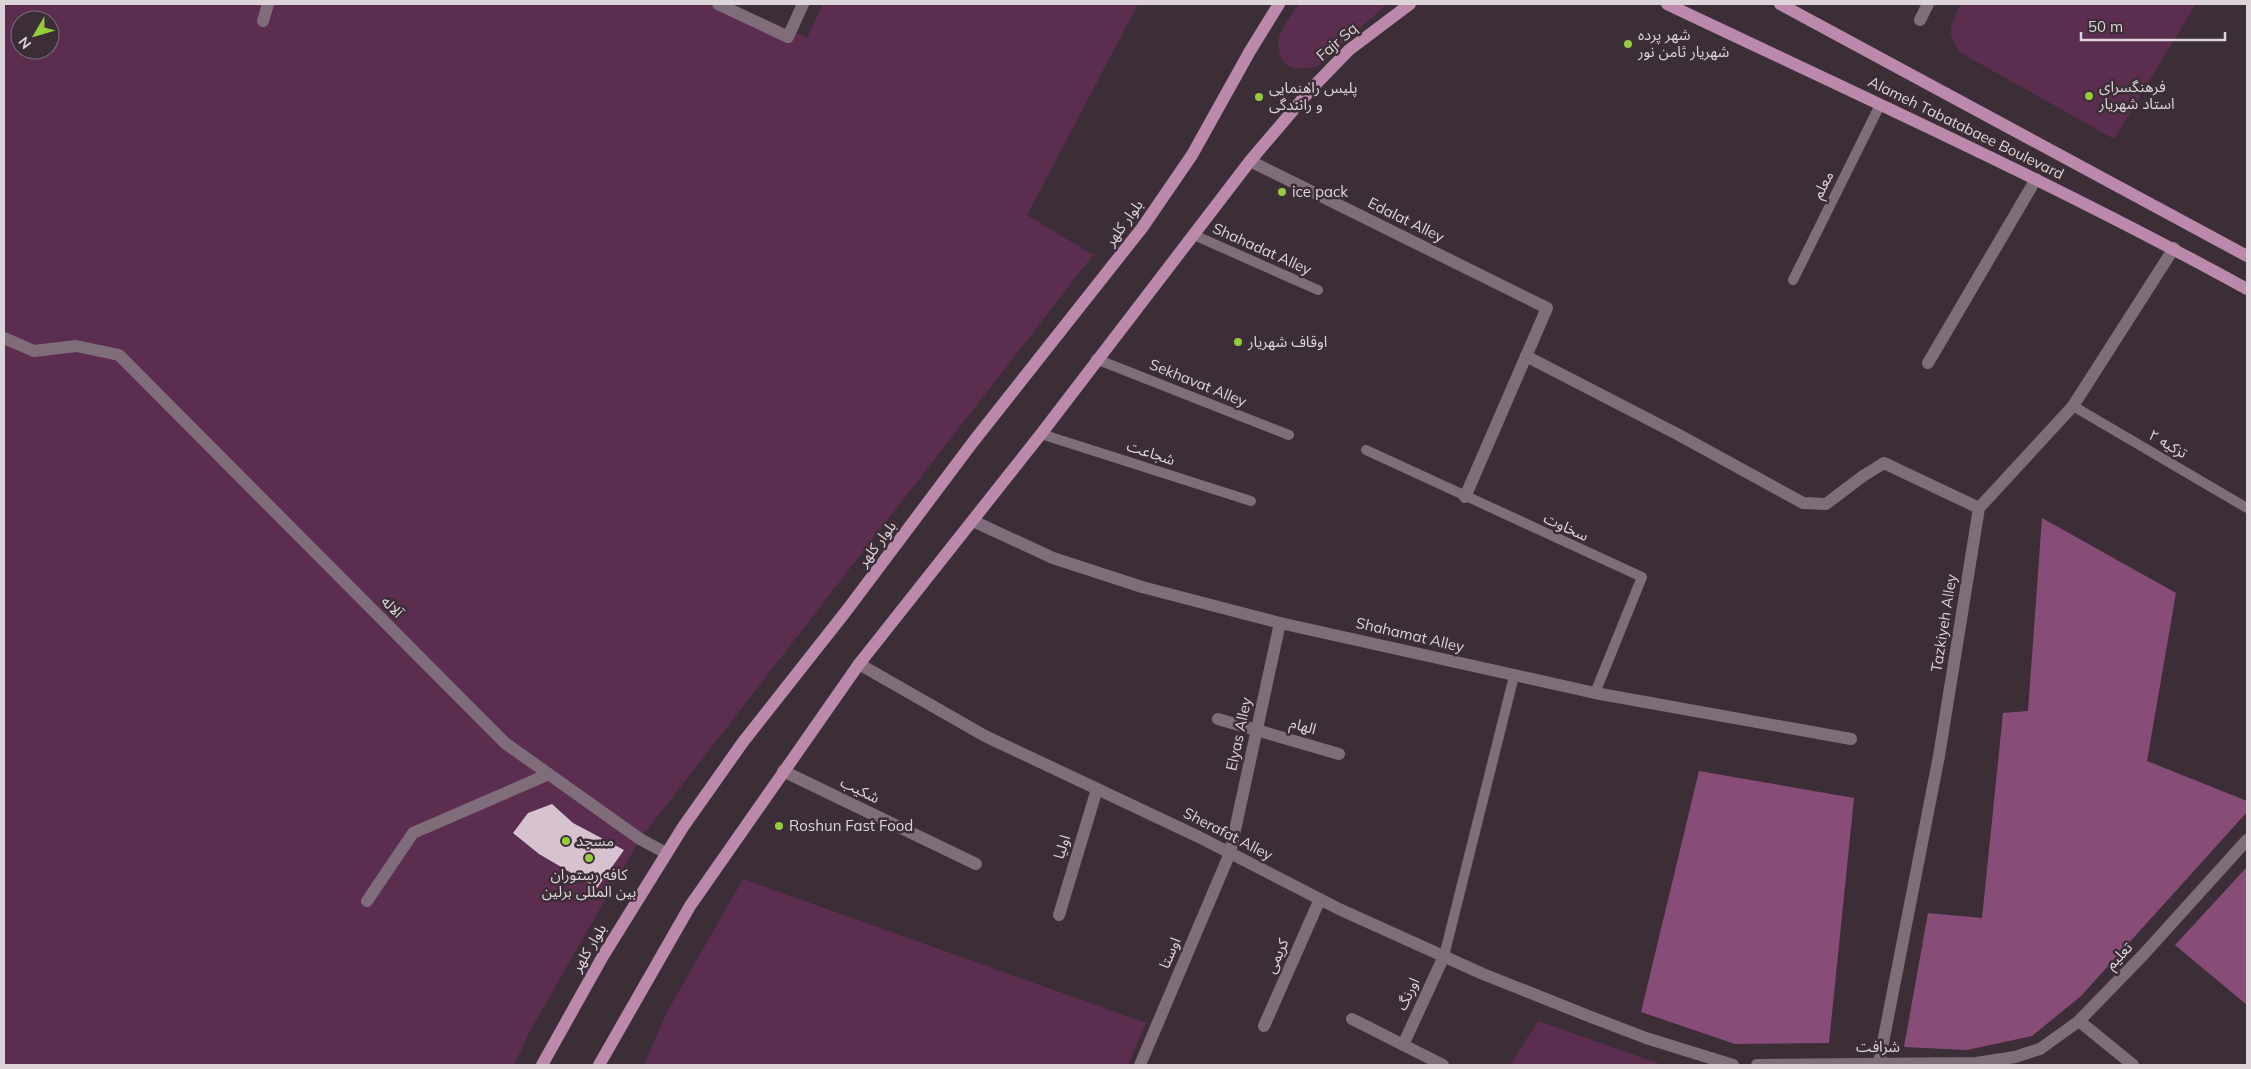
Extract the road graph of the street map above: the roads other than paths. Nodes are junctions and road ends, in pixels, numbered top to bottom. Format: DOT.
graph roads {
  1 [pos="268,4"];
  2 [pos="718,4"];
  3 [pos="803,4"];
  4 [pos="1279,4"];
  5 [pos="1410,4"];
  6 [pos="1667,4"];
  7 [pos="1678,4"];
  8 [pos="1780,4"];
  9 [pos="1928,4"];
  10 [pos="1920,20"];
  11 [pos="263,21"];
  12 [pos="1708,24"];
  13 [pos="1880,105"];
  14 [pos="1250,161"];
  15 [pos="2036,179"];
  16 [pos="1194,235"];
  17 [pos="2174,248"];
  18 [pos="2247,256"];
  19 [pos="1793,280"];
  20 [pos="2247,289"];
  21 [pos="1318,290"];
  22 [pos="4,338"];
  23 [pos="1526,356"];
  24 [pos="1096,359"];
  25 [pos="1928,363"];
  26 [pos="2073,406"];
  27 [pos="1041,434"];
  28 [pos="1289,435"];
  29 [pos="1366,450"];
  30 [pos="1465,497"];
  31 [pos="1251,501"];
  32 [pos="1979,508"];
  33 [pos="2247,508"];
  34 [pos="973,521"];
  35 [pos="1280,623"];
  36 [pos="859,664"];
  37 [pos="1514,676"];
  38 [pos="1595,693"];
  39 [pos="1218,719"];
  40 [pos="1257,730"];
  41 [pos="1851,739"];
  42 [pos="1339,754"];
  43 [pos="783,771"];
  44 [pos="549,774"];
  45 [pos="1097,789"];
  46 [pos="2247,840"];
  47 [pos="666,853"];
  48 [pos="1230,853"];
  49 [pos="976,864"];
  50 [pos="1320,899"];
  51 [pos="367,901"];
  52 [pos="1059,915"];
  53 [pos="1444,956"];
  54 [pos="1352,1019"];
  55 [pos="2079,1021"];
  56 [pos="1264,1026"];
  57 [pos="1403,1045"];
  58 [pos="1879,1063"];
  59 [pos="1995,1063"];
  60 [pos="542,1065"];
  61 [pos="599,1065"];
  62 [pos="1140,1065"];
  63 [pos="1443,1065"];
  64 [pos="1733,1065"];
  65 [pos="1756,1065"];
  66 [pos="2133,1065"];
  1 -- 11 [label="street"];
  2 -- 3 [label="street"];
  4 -- 47 [label="main road, بلوار کلهر"];
  5 -- 14 [label="main road, Fajr Sq"];
  6 -- 12 [label="main road, Alameh Tabatabaee Boulevard"];
  7 -- 12 [label="main road"];
  8 -- 18 [label="main road, Alameh Tabatabaee Boulevard"];
  9 -- 10 [label="street"];
  12 -- 13 [label="main road, Alameh Tabatabaee Boulevard"];
  13 -- 15 [label="main road, Alameh Tabatabaee Boulevard"];
  13 -- 19 [label="lane, معلم"];
  14 -- 16 [label="main road"];
  14 -- 23 [label="street, Edalat Alley"];
  15 -- 17 [label="main road, Alameh Tabatabaee Boulevard"];
  15 -- 25 [label="street"];
  16 -- 21 [label="lane, Shahadat Alley"];
  16 -- 24 [label="main road"];
  17 -- 20 [label="main road, Alameh Tabatabaee Boulevard"];
  17 -- 26 [label="street"];
  22 -- 44 [label="street, آلاله"];
  23 -- 30 [label="street"];
  23 -- 32 [label="street"];
  24 -- 27 [label="main road"];
  24 -- 28 [label="lane, Sekhavat Alley"];
  26 -- 32 [label="street"];
  26 -- 33 [label="lane, تزکیه ۲"];
  27 -- 31 [label="lane, شجاعت"];
  27 -- 34 [label="main road"];
  29 -- 30 [label="lane, سخاوت"];
  30 -- 38 [label="lane, سخاوت"];
  32 -- 58 [label="street, Tazkiyeh Alley"];
  34 -- 35 [label="street, Shahamat Alley"];
  34 -- 36 [label="main road"];
  35 -- 37 [label="street, Shahamat Alley"];
  35 -- 40 [label="street, Elyas Alley"];
  36 -- 43 [label="main road"];
  36 -- 45 [label="street, Sherafat Alley"];
  37 -- 38 [label="street, Shahamat Alley"];
  37 -- 53 [label="lane"];
  38 -- 41 [label="street, Shahamat Alley"];
  39 -- 40 [label="street, الهام"];
  40 -- 42 [label="street, الهام"];
  40 -- 48 [label="street, Elyas Alley"];
  43 -- 49 [label="street, شکیب"];
  43 -- 61 [label="main road"];
  44 -- 47 [label="street, آلاله"];
  44 -- 51 [label="street"];
  45 -- 48 [label="street, Sherafat Alley"];
  45 -- 52 [label="street, اولیا"];
  46 -- 55 [label="street, تعلیم"];
  47 -- 60 [label="main road, بلوار کلهر"];
  48 -- 50 [label="street, Sherafat Alley"];
  48 -- 62 [label="street, اوستا"];
  50 -- 53 [label="street, Sherafat Alley"];
  50 -- 56 [label="street, کریمی"];
  53 -- 57 [label="street, اورنگ"];
  53 -- 64 [label="street"];
  54 -- 57 [label="street"];
  55 -- 59 [label="street, تعلیم"];
  55 -- 66 [label="street"];
  57 -- 63 [label="street"];
  58 -- 59 [label="street, شرافت"];
  58 -- 65 [label="street, شرافت"];
}
